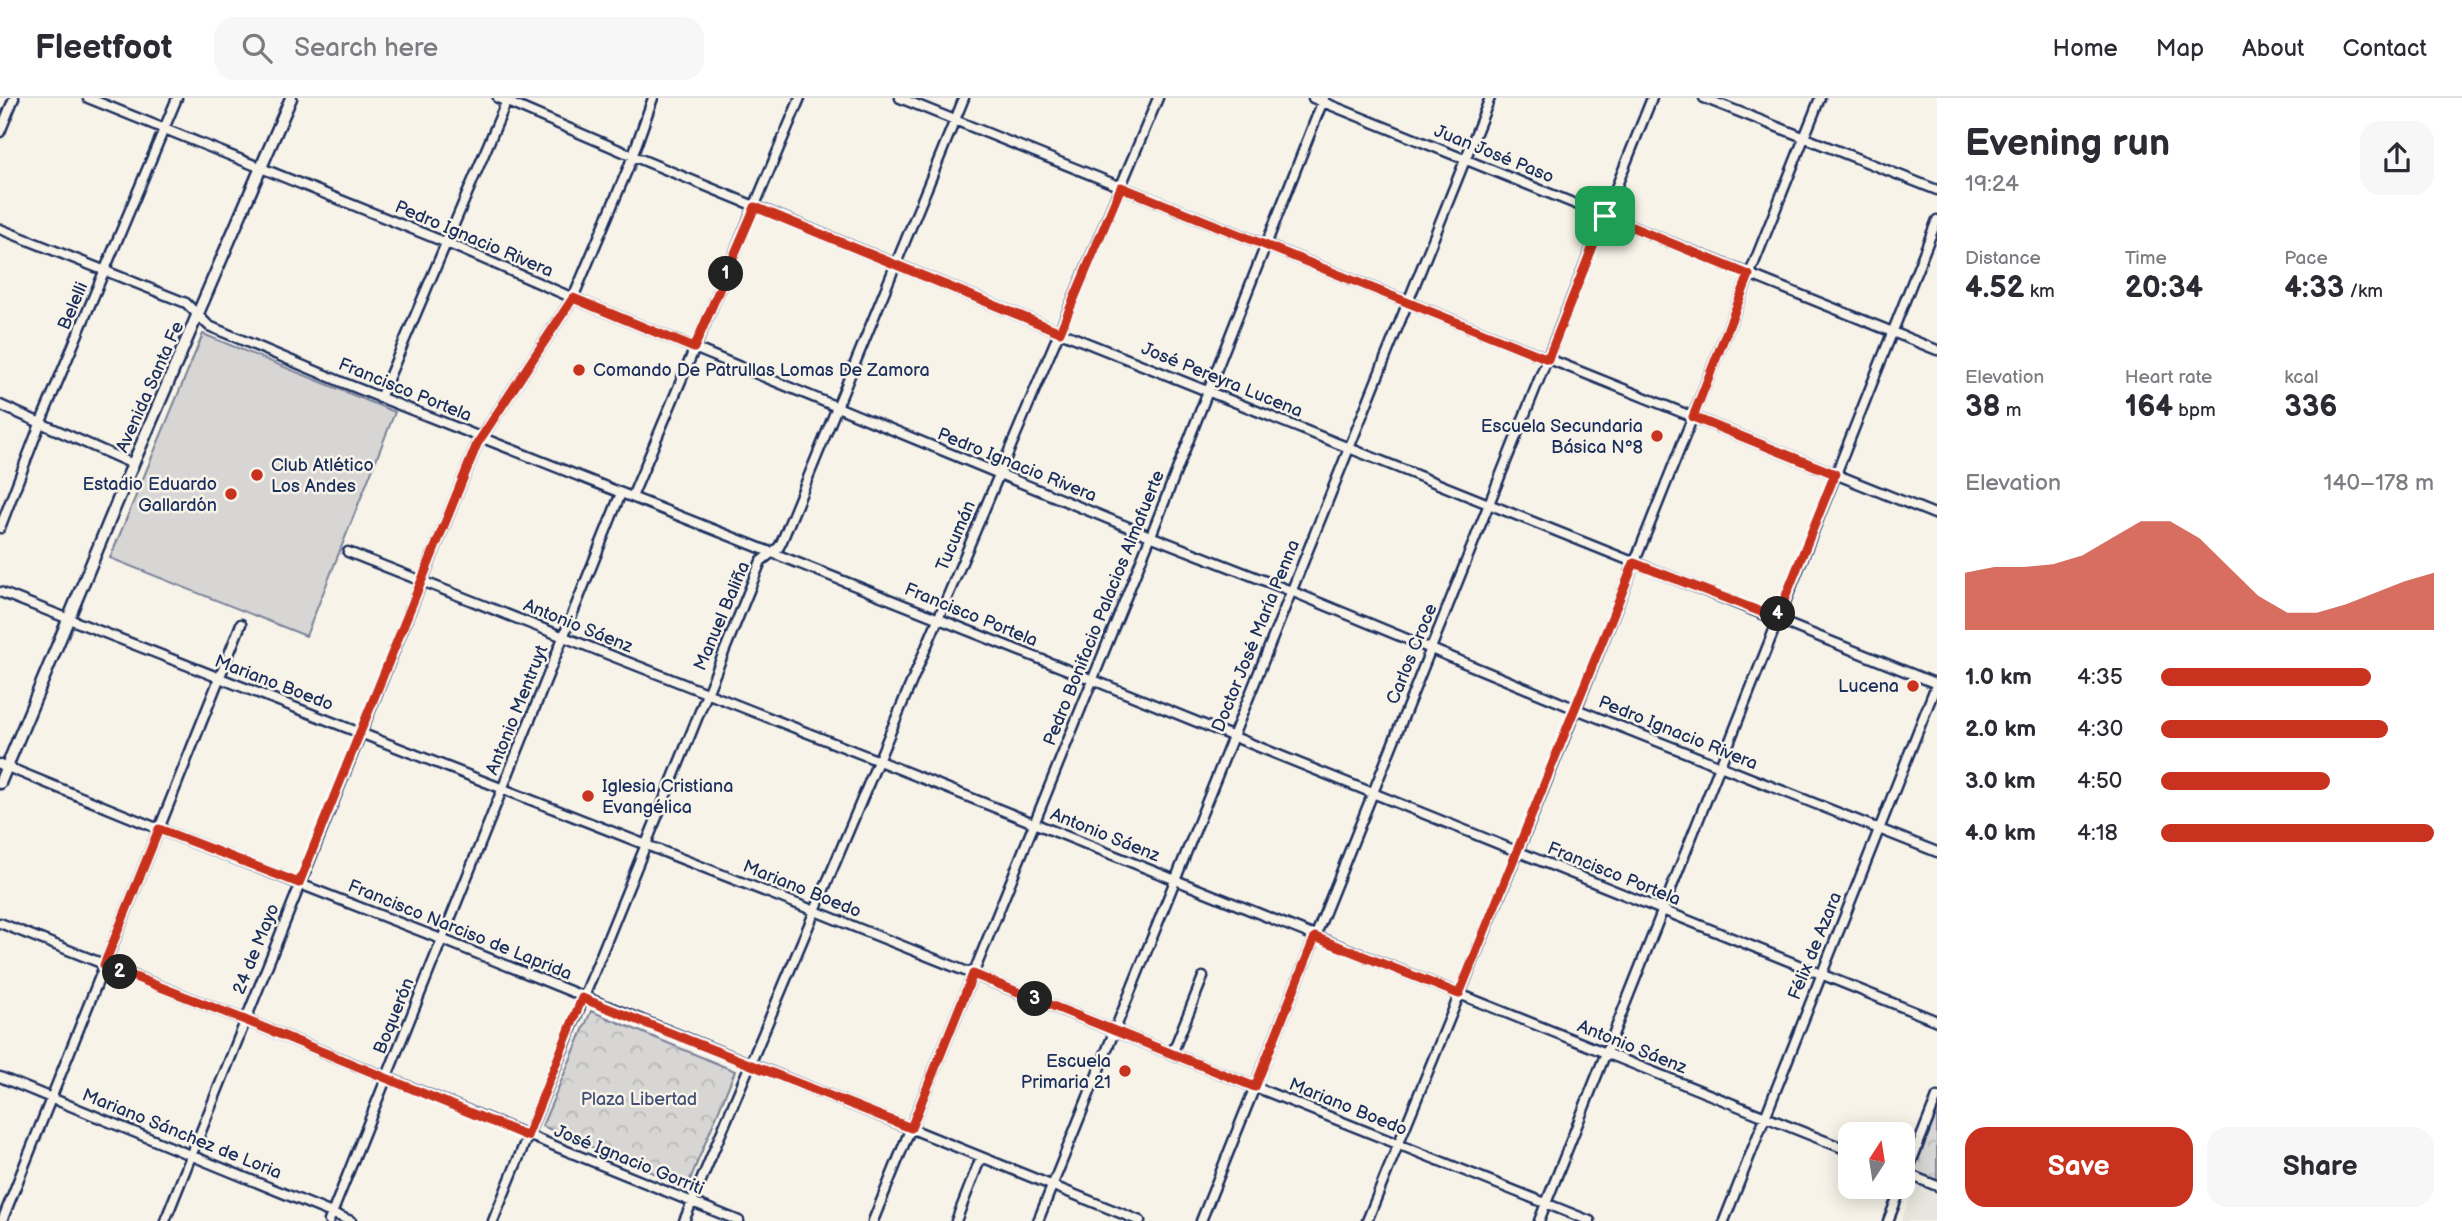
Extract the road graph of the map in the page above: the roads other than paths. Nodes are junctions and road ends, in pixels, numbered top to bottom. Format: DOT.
graph roads {
  1 [pos="14,98"];
  2 [pos="88,98"];
  3 [pos="177,98"];
  4 [pos="291,98"];
  5 [pos="498,98"];
  6 [pos="653,98"];
  7 [pos="800,98"];
  8 [pos="900,98"];
  9 [pos="964,98"];
  10 [pos="1158,98"];
  11 [pos="1312,98"];
  12 [pos="1490,98"];
  13 [pos="1652,98"];
  14 [pos="1704,98"];
  15 [pos="1820,98"];
  16 [pos="507,100"];
  17 [pos="1324,100"];
  18 [pos="955,120"];
  19 [pos="164,129"];
  20 [pos="0,132"];
  21 [pos="1804,138"];
  22 [pos="632,156"];
  23 [pos="1465,160"];
  24 [pos="261,168"];
  25 [pos="1121,187"];
  26 [pos="1937,190"];
  27 [pos="755,207"];
  28 [pos="1605,216"];
  29 [pos="1937,220"];
  30 [pos="0,229"];
  31 [pos="447,243"];
  32 [pos="1266,245"];
  33 [pos="896,264"];
  34 [pos="105,271"];
  35 [pos="1749,275"];
  36 [pos="573,298"];
  37 [pos="1408,302"];
  38 [pos="198,317"];
  39 [pos="1060,332"];
  40 [pos="1892,332"];
  41 [pos="694,348"];
  42 [pos="1937,350"];
  43 [pos="1548,359"];
  44 [pos="1209,392"];
  45 [pos="380,398"];
  46 [pos="0,405"];
  47 [pos="838,408"];
  48 [pos="1693,417"];
  49 [pos="40,424"];
  50 [pos="481,438"];
  51 [pos="1350,447"];
  52 [pos="134,464"];
  53 [pos="1835,474"];
  54 [pos="999,475"];
  55 [pos="621,493"];
  56 [pos="632,497"];
  57 [pos="1490,505"];
  58 [pos="1937,515"];
  59 [pos="0,528"];
  60 [pos="1150,537"];
  61 [pos="348,552"];
  62 [pos="772,553"];
  63 [pos="1634,563"];
  64 [pos="422,581"];
  65 [pos="1291,591"];
  66 [pos="0,592"];
  67 [pos="1777,618"];
  68 [pos="69,619"];
  69 [pos="939,619"];
  70 [pos="241,624"];
  71 [pos="564,637"];
  72 [pos="1430,649"];
  73 [pos="219,678"];
  74 [pos="1093,680"];
  75 [pos="1937,683"];
  76 [pos="706,695"];
  77 [pos="1576,709"];
  78 [pos="361,733"];
  79 [pos="1232,736"];
  80 [pos="878,761"];
  81 [pos="3,765"];
  82 [pos="1719,766"];
  83 [pos="0,783"];
  84 [pos="502,789"];
  85 [pos="1372,794"];
  86 [pos="1034,824"];
  87 [pos="159,829"];
  88 [pos="1879,829"];
  89 [pos="645,845"];
  90 [pos="1517,852"];
  91 [pos="1937,852"];
  92 [pos="1175,880"];
  93 [pos="299,883"];
  94 [pos="1661,910"];
  95 [pos="815,911"];
  96 [pos="0,923"];
  97 [pos="1315,937"];
  98 [pos="441,939"];
  99 [pos="104,965"];
  100 [pos="973,974"];
  101 [pos="1821,975"];
  102 [pos="1203,976"];
  103 [pos="1459,994"];
  104 [pos="582,998"];
  105 [pos="245,1020"];
  106 [pos="1937,1021"];
  107 [pos="1114,1031"];
  108 [pos="1605,1053"];
  109 [pos="1172,1054"];
  110 [pos="749,1064"];
  111 [pos="0,1077"];
  112 [pos="386,1078"];
  113 [pos="1255,1087"];
  114 [pos="50,1097"];
  115 [pos="1937,1097"];
  116 [pos="1764,1117"];
  117 [pos="911,1128"];
  118 [pos="527,1136"];
  119 [pos="1398,1144"];
  120 [pos="1838,1146"];
  121 [pos="1915,1148"];
  122 [pos="191,1155"];
  123 [pos="981,1157"];
  124 [pos="1915,1177"];
  125 [pos="1937,1185"];
  126 [pos="1052,1186"];
  127 [pos="1897,1199"];
  128 [pos="692,1202"];
  129 [pos="1546,1203"];
  130 [pos="331,1217"];
  131 [pos="2,1221"];
  132 [pos="165,1221"];
  133 [pos="351,1221"];
  134 [pos="493,1221"];
  135 [pos="684,1221"];
  136 [pos="739,1221"];
  137 [pos="873,1221"];
  138 [pos="956,1221"];
  139 [pos="1038,1221"];
  140 [pos="1140,1221"];
  141 [pos="1201,1221"];
  142 [pos="1367,1221"];
  143 [pos="1539,1221"];
  144 [pos="1590,1221"];
  145 [pos="1724,1221"];
  146 [pos="1888,1221"];
  1 -- 20 [label="street"];
  2 -- 19 [label="street, Pedro Ignacio Rivera"];
  3 -- 19 [label="street, Belelli"];
  4 -- 24 [label="main road, Avenida Santa Fe"];
  5 -- 16 [label="street, José Pereyra Lucena"];
  6 -- 22 [label="street, 24 de Mayo"];
  7 -- 27 [label="street"];
  8 -- 18 [label="street"];
  9 -- 18 [label="street, Manuel Baliña"];
  10 -- 25 [label="street, Tucumán"];
  11 -- 17 [label="street, Juan José Paso"];
  12 -- 23 [label="street, Doctor José María Penna"];
  13 -- 28 [label="street, Carlos Croce"];
  14 -- 21 [label="street"];
  15 -- 21 [label="street"];
  16 -- 22 [label="street, José Pereyra Lucena"];
  16 -- 31 [label="street"];
  17 -- 23 [label="street, Juan José Paso"];
  17 -- 32 [label="street, Pedro Bonifacio Palacios Almafuerte"];
  18 -- 25 [label="street"];
  18 -- 33 [label="street, Manuel Baliña"];
  19 -- 24 [label="street, Pedro Ignacio Rivera"];
  19 -- 34 [label="street, Belelli"];
  21 -- 26 [label="street"];
  21 -- 35 [label="street"];
  22 -- 27 [label="street, José Pereyra Lucena"];
  22 -- 36 [label="street, 24 de Mayo"];
  23 -- 28 [label="street, Juan José Paso"];
  23 -- 37 [label="street, Doctor José María Penna"];
  24 -- 31 [label="street, Pedro Ignacio Rivera"];
  24 -- 38 [label="main road, Avenida Santa Fe"];
  25 -- 32 [label="street"];
  25 -- 39 [label="street, Tucumán"];
  27 -- 33 [label="street, José Pereyra Lucena"];
  27 -- 41 [label="street"];
  28 -- 35 [label="street, Juan José Paso"];
  28 -- 43 [label="street, Carlos Croce"];
  29 -- 40 [label="street"];
  30 -- 34 [label="street, Francisco Portela"];
  31 -- 36 [label="street, Pedro Ignacio Rivera"];
  31 -- 45 [label="street"];
  32 -- 37 [label="street"];
  32 -- 44 [label="street, Pedro Bonifacio Palacios Almafuerte"];
  33 -- 39 [label="street, José Pereyra Lucena"];
  33 -- 47 [label="street, Manuel Baliña"];
  34 -- 38 [label="street, Francisco Portela"];
  34 -- 49 [label="street, Belelli"];
  35 -- 40 [label="street, Juan José Paso"];
  35 -- 48 [label="street"];
  36 -- 41 [label="street, Pedro Ignacio Rivera"];
  36 -- 50 [label="street, 24 de Mayo"];
  37 -- 43 [label="street"];
  37 -- 51 [label="street, Doctor José María Penna"];
  38 -- 45 [label="street, Francisco Portela"];
  38 -- 52 [label="main road, Avenida Santa Fe"];
  39 -- 44 [label="street, José Pereyra Lucena"];
  39 -- 54 [label="street, Tucumán"];
  40 -- 42 [label="street, Juan José Paso"];
  40 -- 53 [label="street"];
  41 -- 47 [label="street, Pedro Ignacio Rivera"];
  41 -- 56 [label="street"];
  43 -- 48 [label="street"];
  43 -- 57 [label="street, Carlos Croce"];
  44 -- 51 [label="street, José Pereyra Lucena"];
  44 -- 60 [label="street, Pedro Bonifacio Palacios Almafuerte"];
  45 -- 50 [label="street, Francisco Portela"];
  46 -- 49 [label="street"];
  47 -- 54 [label="street, Pedro Ignacio Rivera"];
  47 -- 62 [label="street, Manuel Baliña"];
  48 -- 53 [label="street"];
  48 -- 63 [label="street"];
  49 -- 52 [label="street"];
  49 -- 59 [label="street, Belelli"];
  50 -- 55 [label="street, Francisco Portela"];
  50 -- 64 [label="street, 24 de Mayo"];
  51 -- 57 [label="street, José Pereyra Lucena"];
  51 -- 65 [label="street, Doctor José María Penna"];
  52 -- 68 [label="main road, Avenida Santa Fe"];
  53 -- 58 [label="street"];
  53 -- 67 [label="street"];
  54 -- 60 [label="street, Pedro Ignacio Rivera"];
  54 -- 69 [label="street, Tucumán"];
  55 -- 56 [label="street, Francisco Portela"];
  55 -- 71 [label="street, Antonio Mentruyt"];
  56 -- 62 [label="street, Francisco Portela"];
  57 -- 63 [label="street, José Pereyra Lucena"];
  57 -- 72 [label="street, Carlos Croce"];
  60 -- 65 [label="street, Pedro Ignacio Rivera"];
  60 -- 74 [label="street, Pedro Bonifacio Palacios Almafuerte"];
  61 -- 64 [label="street, Antonio Sáenz"];
  62 -- 69 [label="street, Francisco Portela"];
  62 -- 76 [label="street, Manuel Baliña"];
  63 -- 67 [label="street, José Pereyra Lucena"];
  63 -- 77 [label="street"];
  64 -- 71 [label="street, Antonio Sáenz"];
  64 -- 78 [label="street, 24 de Mayo"];
  65 -- 72 [label="street, Pedro Ignacio Rivera"];
  65 -- 79 [label="street, Doctor José María Penna"];
  66 -- 68 [label="street, Mariano Boedo"];
  67 -- 75 [label="street, José Pereyra Lucena"];
  67 -- 82 [label="street"];
  68 -- 73 [label="street, Mariano Boedo"];
  68 -- 81 [label="main road, Avenida Santa Fe"];
  69 -- 74 [label="street, Francisco Portela"];
  69 -- 80 [label="street, Tucumán"];
  70 -- 73 [label="street"];
  71 -- 76 [label="street, Antonio Sáenz"];
  71 -- 84 [label="street, Antonio Mentruyt"];
  72 -- 77 [label="street, Pedro Ignacio Rivera"];
  72 -- 85 [label="street, Carlos Croce"];
  73 -- 78 [label="street, Mariano Boedo"];
  73 -- 87 [label="street"];
  74 -- 79 [label="street, Francisco Portela"];
  74 -- 86 [label="street, Pedro Bonifacio Palacios Almafuerte"];
  75 -- 88 [label="street, Félix de Azara"];
  76 -- 80 [label="street, Antonio Sáenz"];
  76 -- 89 [label="street, Manuel Baliña"];
  77 -- 82 [label="street, Pedro Ignacio Rivera"];
  77 -- 90 [label="street"];
  78 -- 84 [label="street, Mariano Boedo"];
  78 -- 93 [label="street, 24 de Mayo"];
  79 -- 85 [label="street, Francisco Portela"];
  79 -- 92 [label="street, Doctor José María Penna"];
  80 -- 86 [label="street, Antonio Sáenz"];
  80 -- 95 [label="street, Tucumán"];
  81 -- 83 [label="main road, Avenida Santa Fe"];
  81 -- 87 [label="street, Francisco Narciso de Laprida"];
  82 -- 88 [label="street, Pedro Ignacio Rivera"];
  82 -- 94 [label="street"];
  84 -- 89 [label="street, Mariano Boedo"];
  84 -- 98 [label="street, Antonio Mentruyt"];
  85 -- 90 [label="street, Francisco Portela"];
  85 -- 97 [label="street, Carlos Croce"];
  86 -- 92 [label="street, Antonio Sáenz"];
  86 -- 100 [label="street, Pedro Bonifacio Palacios Almafuerte"];
  87 -- 93 [label="street, Francisco Narciso de Laprida"];
  87 -- 99 [label="street"];
  88 -- 91 [label="street, Pedro Ignacio Rivera"];
  88 -- 101 [label="street, Félix de Azara"];
  89 -- 95 [label="street, Mariano Boedo"];
  89 -- 104 [label="street, Manuel Baliña"];
  90 -- 94 [label="street, Francisco Portela"];
  90 -- 103 [label="street"];
  92 -- 97 [label="street, Antonio Sáenz"];
  92 -- 107 [label="street, Doctor José María Penna"];
  93 -- 98 [label="street, Francisco Narciso de Laprida"];
  93 -- 105 [label="street, 24 de Mayo"];
  94 -- 101 [label="street, Francisco Portela"];
  94 -- 108 [label="street"];
  95 -- 100 [label="street, Mariano Boedo"];
  95 -- 110 [label="street, Tucumán"];
  96 -- 99 [label="street, José Ignacio Gorriti"];
  97 -- 103 [label="street, Antonio Sáenz"];
  97 -- 113 [label="street, Carlos Croce"];
  98 -- 104 [label="street, Francisco Narciso de Laprida"];
  98 -- 112 [label="street, Boquerón"];
  99 -- 105 [label="street, José Ignacio Gorriti"];
  99 -- 114 [label="street"];
  100 -- 107 [label="street, Mariano Boedo"];
  100 -- 117 [label="street, Pedro Bonifacio Palacios Almafuerte"];
  101 -- 106 [label="street, Francisco Portela"];
  101 -- 116 [label="street, Félix de Azara"];
  102 -- 109 [label="street"];
  103 -- 108 [label="street, Antonio Sáenz"];
  103 -- 119 [label="street"];
  104 -- 110 [label="street, Francisco Narciso de Laprida"];
  104 -- 118 [label="street, Manuel Baliña"];
  105 -- 112 [label="street, José Ignacio Gorriti"];
  105 -- 122 [label="street, 24 de Mayo"];
  107 -- 109 [label="street, Mariano Boedo"];
  107 -- 126 [label="street, Doctor José María Penna"];
  108 -- 116 [label="street, Antonio Sáenz"];
  108 -- 129 [label="street"];
  109 -- 113 [label="street, Mariano Boedo"];
  110 -- 117 [label="street, Francisco Narciso de Laprida"];
  110 -- 128 [label="street, Tucumán"];
  111 -- 114 [label="street, Mariano Sánchez de Loria"];
  112 -- 118 [label="street, José Ignacio Gorriti"];
  112 -- 130 [label="street, Boquerón"];
  113 -- 119 [label="street, Mariano Boedo"];
  113 -- 141 [label="street, Carlos Croce"];
  114 -- 122 [label="street, Mariano Sánchez de Loria"];
  114 -- 131 [label="street"];
  115 -- 121 [label="street"];
  116 -- 120 [label="street, Antonio Sáenz"];
  116 -- 145 [label="street, Félix de Azara"];
  117 -- 123 [label="street, Francisco Narciso de Laprida"];
  117 -- 137 [label="street, Pedro Bonifacio Palacios Almafuerte"];
  118 -- 128 [label="street, José Ignacio Gorriti"];
  118 -- 134 [label="street, Manuel Baliña"];
  119 -- 129 [label="street, Mariano Boedo"];
  119 -- 142 [label="street"];
  122 -- 130 [label="street, Mariano Sánchez de Loria"];
  122 -- 132 [label="street, 24 de Mayo"];
  123 -- 126 [label="street, Francisco Narciso de Laprida"];
  123 -- 138 [label="street"];
  124 -- 125 [label="street"];
  126 -- 139 [label="street, Doctor José María Penna"];
  126 -- 140 [label="street, Francisco Narciso de Laprida"];
  127 -- 146 [label="street"];
  128 -- 135 [label="street, Tucumán"];
  128 -- 136 [label="street, José Ignacio Gorriti"];
  129 -- 143 [label="street"];
  129 -- 144 [label="street, Mariano Boedo"];
  130 -- 133 [label="street, Mariano Sánchez de Loria"];
}
